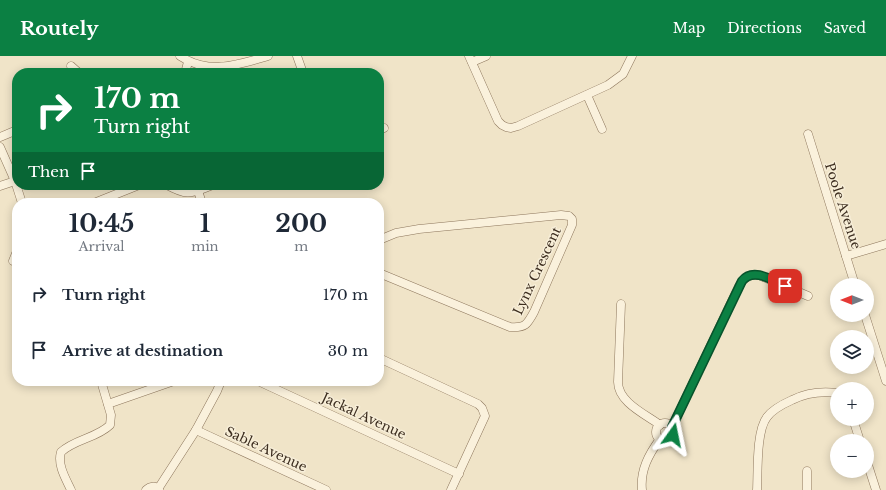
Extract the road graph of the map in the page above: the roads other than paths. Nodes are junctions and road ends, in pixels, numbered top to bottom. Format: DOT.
graph roads {
  1 [pos="180,56"];
  2 [pos="268,56"];
  3 [pos="297,56"];
  4 [pos="486,56"];
  5 [pos="632,56"];
  6 [pos="470,59"];
  7 [pos="188,62"];
  8 [pos="71,66"];
  9 [pos="73,68"];
  10 [pos="186,68"];
  11 [pos="301,68"];
  12 [pos="587,95"];
  13 [pos="602,129"];
  14 [pos="12,132"];
  15 [pos="808,134"];
  16 [pos="0,137"];
  17 [pos="0,147"];
  18 [pos="12,174"];
  19 [pos="12,182"];
  20 [pos="0,186"];
  21 [pos="131,190"];
  22 [pos="177,190"];
  23 [pos="198,191"];
  24 [pos="118,198"];
  25 [pos="200,198"];
  26 [pos="384,238"];
  27 [pos="886,244"];
  28 [pos="846,256"];
  29 [pos="384,275"];
  30 [pos="853,278"];
  31 [pos="808,296"];
  32 [pos="621,304"];
  33 [pos="867,322"];
  34 [pos="384,360"];
  35 [pos="886,381"];
  36 [pos="103,386"];
  37 [pos="160,386"];
  38 [pos="219,386"];
  39 [pos="269,386"];
  40 [pos="830,392"];
  41 [pos="108,404"];
  42 [pos="660,425"];
  43 [pos="672,427"];
  44 [pos="196,430"];
  45 [pos="660,439"];
  46 [pos="807,471"];
  47 [pos="459,474"];
  48 [pos="872,478"];
  49 [pos="159,489"];
  50 [pos="71,490"];
  51 [pos="146,490"];
  52 [pos="326,490"];
  53 [pos="451,490"];
  54 [pos="642,490"];
  55 [pos="758,490"];
  56 [pos="807,490"];
  57 [pos="876,490"];
  1 -- 7 [label="street"];
  2 -- 7 [label="street"];
  3 -- 11 [label="street"];
  4 -- 6 [label="street"];
  5 -- 12 [label="street"];
  6 -- 12 [label="street"];
  7 -- 10 [label="street"];
  8 -- 9 [label="street"];
  12 -- 13 [label="street"];
  14 -- 16 [label="street"];
  15 -- 28 [label="street, Poole Avenue"];
  17 -- 18 [label="street"];
  19 -- 20 [label="street"];
  21 -- 24 [label="street"];
  22 -- 23 [label="street"];
  23 -- 25 [label="street"];
  26 -- 29 [label="street, Lynx Crescent"];
  27 -- 28 [label="street"];
  28 -- 30 [label="street, Poole Avenue"];
  31 -- 43 [label="street"];
  32 -- 42 [label="street"];
  33 -- 35 [label="street"];
  34 -- 47 [label="street"];
  36 -- 41 [label="street"];
  37 -- 41 [label="street"];
  38 -- 44 [label="street"];
  39 -- 47 [label="street, Jackal Avenue"];
  40 -- 55 [label="street"];
  41 -- 50 [label="street"];
  42 -- 43 [label="street"];
  42 -- 45 [label="street"];
  43 -- 45 [label="street"];
  44 -- 49 [label="street"];
  44 -- 52 [label="street, Sable Avenue"];
  45 -- 54 [label="street"];
  46 -- 56 [label="street"];
  47 -- 53 [label="street"];
  48 -- 57 [label="street"];
  49 -- 51 [label="street"];
}
